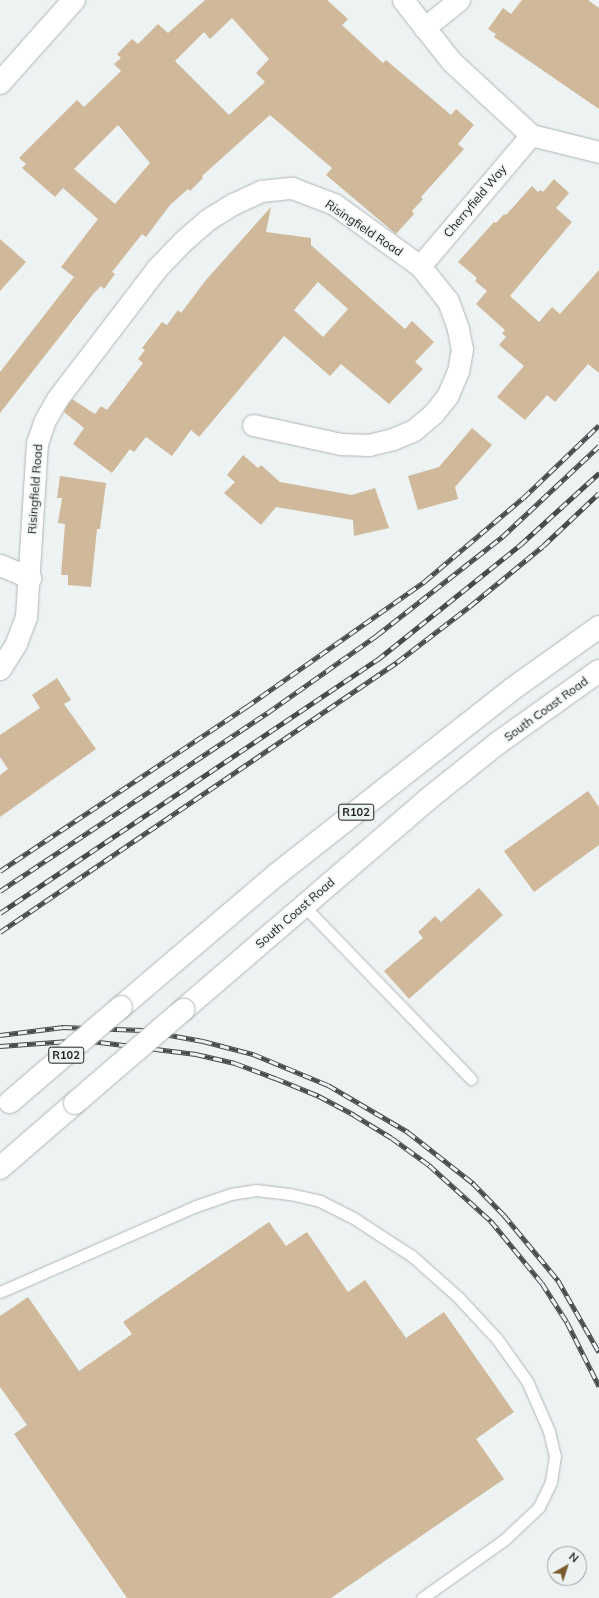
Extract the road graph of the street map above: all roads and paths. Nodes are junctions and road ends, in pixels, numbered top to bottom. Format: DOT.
graph roads {
  1 [pos="74,0"];
  2 [pos="403,0"];
  3 [pos="458,0"];
  4 [pos="424,28"];
  5 [pos="0,83"];
  6 [pos="531,135"];
  7 [pos="599,152"];
  8 [pos="420,266"];
  9 [pos="253,425"];
  10 [pos="0,565"];
  11 [pos="30,578"];
  12 [pos="599,627"];
  13 [pos="0,669"];
  14 [pos="599,671"];
  15 [pos="303,906"];
  16 [pos="471,1080"];
  17 [pos="5,1106"];
  18 [pos="0,1168"];
  19 [pos="0,1292"];
  20 [pos="422,1598"];
  1 -- 5 [label="main road"];
  2 -- 4 [label="street"];
  3 -- 4 [label="street"];
  4 -- 6 [label="street"];
  6 -- 7 [label="street"];
  6 -- 8 [label="street, Cherryfield Way"];
  8 -- 9 [label="street, Risingfield Road"];
  8 -- 11 [label="street, Risingfield Road"];
  10 -- 11 [label="street"];
  11 -- 13 [label="street, Risingfield Road"];
  12 -- 17 [label="main road, R102, bridge"];
  14 -- 15 [label="main road, South Coast Road"];
  15 -- 16 [label="lane"];
  15 -- 18 [label="main road, South Coast Road, bridge"];
  19 -- 20 [label="lane"];
}
